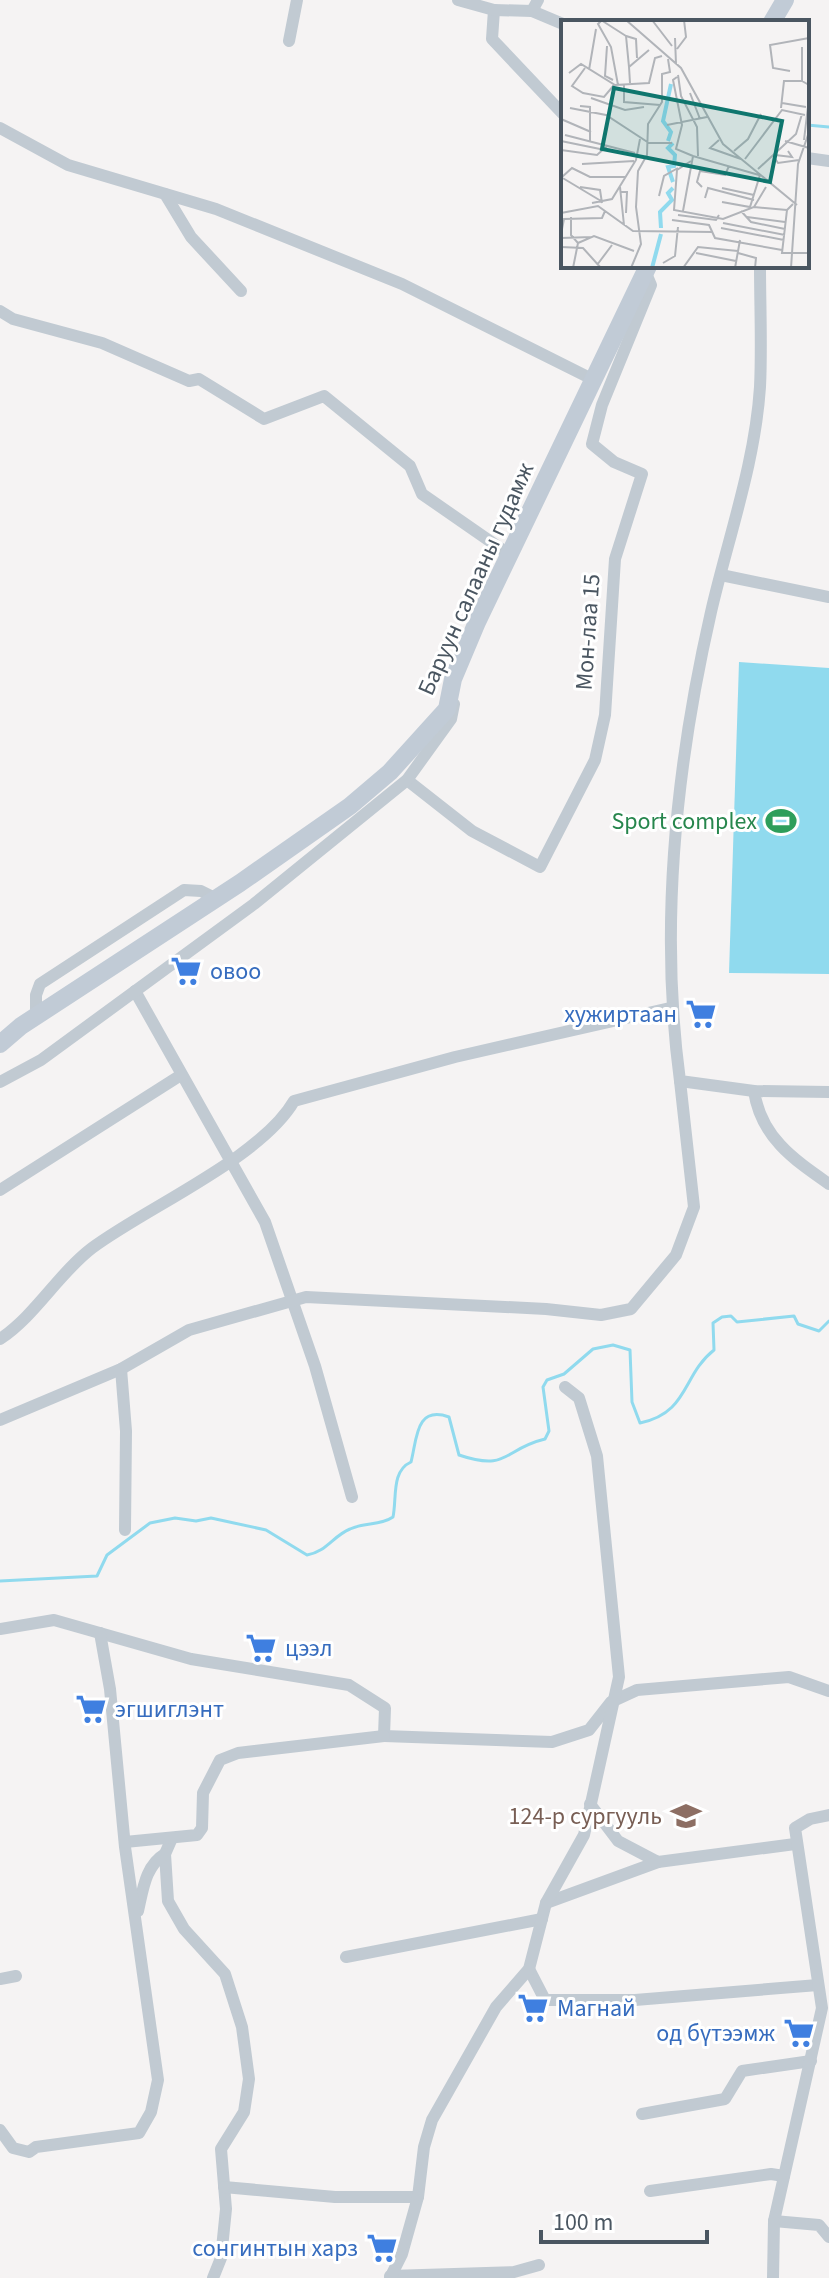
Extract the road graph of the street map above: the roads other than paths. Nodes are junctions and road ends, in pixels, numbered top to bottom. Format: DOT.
graph roads {
  1 [pos="297,0"];
  2 [pos="785,0"];
  3 [pos="466,1"];
  4 [pos="535,6"];
  5 [pos="494,10"];
  6 [pos="773,20"];
  7 [pos="561,23"];
  8 [pos="289,41"];
  9 [pos="561,112"];
  10 [pos="0,128"];
  11 [pos="809,158"];
  12 [pos="829,161"];
  13 [pos="165,194"];
  14 [pos="646,268"];
  15 [pos="760,268"];
  16 [pos="241,291"];
  17 [pos="0,311"];
  18 [pos="594,380"];
  19 [pos="510,555"];
  20 [pos="721,575"];
  21 [pos="829,597"];
  22 [pos="465,650"];
  23 [pos="407,780"];
  24 [pos="217,899"];
  25 [pos="119,932"];
  26 [pos="133,955"];
  27 [pos="135,991"];
  28 [pos="670,1008"];
  29 [pos="36,1017"];
  30 [pos="0,1044"];
  31 [pos="181,1075"];
  32 [pos="680,1081"];
  33 [pos="0,1082"];
  34 [pos="754,1091"];
  35 [pos="829,1092"];
  36 [pos="229,1160"];
  37 [pos="829,1184"];
  38 [pos="0,1190"];
  39 [pos="294,1302"];
  40 [pos="0,1339"];
  41 [pos="121,1369"];
  42 [pos="565,1387"];
  43 [pos="0,1420"];
  44 [pos="352,1497"];
  45 [pos="125,1530"];
  46 [pos="0,1629"];
  47 [pos="100,1633"];
  48 [pos="829,1691"];
  49 [pos="611,1702"];
  50 [pos="384,1736"];
  51 [pos="590,1804"];
  52 [pos="829,1815"];
  53 [pos="172,1838"];
  54 [pos="125,1842"];
  55 [pos="795,1844"];
  56 [pos="165,1854"];
  57 [pos="658,1862"];
  58 [pos="546,1903"];
  59 [pos="136,1918"];
  60 [pos="542,1919"];
  61 [pos="346,1957"];
  62 [pos="529,1969"];
  63 [pos="16,1976"];
  64 [pos="0,1979"];
  65 [pos="818,1985"];
  66 [pos="811,2061"];
  67 [pos="642,2114"];
  68 [pos="0,2130"];
  69 [pos="784,2176"];
  70 [pos="224,2187"];
  71 [pos="650,2191"];
  72 [pos="418,2197"];
  73 [pos="774,2221"];
  74 [pos="829,2237"];
  75 [pos="539,2265"];
  76 [pos="390,2277"];
  77 [pos="213,2278"];
  78 [pos="773,2278"];
  1 -- 8 [label="street"];
  2 -- 6 [label="main road"];
  3 -- 5 [label="street"];
  4 -- 5 [label="street"];
  4 -- 7 [label="street"];
  5 -- 9 [label="street"];
  10 -- 13 [label="street"];
  11 -- 12 [label="street"];
  13 -- 16 [label="street"];
  13 -- 18 [label="street"];
  14 -- 18 [label="main road, Баруун салааны гудамж"];
  14 -- 23 [label="street, Мон-лаа 15"];
  15 -- 20 [label="street"];
  17 -- 19 [label="street"];
  18 -- 19 [label="main road, Баруун салааны гудамж"];
  19 -- 22 [label="main road, Баруун салааны гудамж"];
  20 -- 21 [label="street"];
  20 -- 28 [label="street"];
  22 -- 23 [label="street"];
  22 -- 24 [label="main road, Баруун салааны гудамж"];
  23 -- 27 [label="street"];
  24 -- 25 [label="street"];
  24 -- 26 [label="main road, Баруун салааны гудамж"];
  25 -- 26 [label="street"];
  25 -- 29 [label="street"];
  26 -- 29 [label="main road, Баруун салааны гудамж"];
  27 -- 31 [label="street"];
  27 -- 33 [label="street"];
  28 -- 32 [label="street"];
  28 -- 36 [label="street"];
  29 -- 30 [label="main road, Баруун салааны гудамж"];
  31 -- 36 [label="street"];
  31 -- 38 [label="street"];
  32 -- 34 [label="street"];
  32 -- 39 [label="street"];
  34 -- 35 [label="street"];
  34 -- 37 [label="street"];
  36 -- 39 [label="street"];
  36 -- 40 [label="street"];
  39 -- 41 [label="street"];
  39 -- 44 [label="street"];
  41 -- 43 [label="street"];
  41 -- 45 [label="street"];
  42 -- 49 [label="street"];
  46 -- 47 [label="street"];
  47 -- 50 [label="street"];
  47 -- 54 [label="street"];
  48 -- 49 [label="street"];
  49 -- 50 [label="street"];
  49 -- 51 [label="street"];
  50 -- 53 [label="street"];
  51 -- 57 [label="street"];
  51 -- 58 [label="street"];
  52 -- 55 [label="street"];
  53 -- 54 [label="street"];
  53 -- 56 [label="street"];
  54 -- 59 [label="street"];
  55 -- 57 [label="street"];
  55 -- 65 [label="street"];
  56 -- 59 [label="street"];
  56 -- 70 [label="street"];
  57 -- 58 [label="street"];
  58 -- 60 [label="street"];
  59 -- 68 [label="street"];
  60 -- 61 [label="street"];
  60 -- 62 [label="street"];
  62 -- 65 [label="street"];
  62 -- 72 [label="street"];
  63 -- 64 [label="street"];
  65 -- 66 [label="street"];
  66 -- 67 [label="street"];
  66 -- 69 [label="street"];
  69 -- 71 [label="street"];
  69 -- 73 [label="street"];
  70 -- 72 [label="street"];
  70 -- 77 [label="street"];
  72 -- 76 [label="street"];
  73 -- 74 [label="street"];
  73 -- 78 [label="street"];
  75 -- 76 [label="street"];
}
